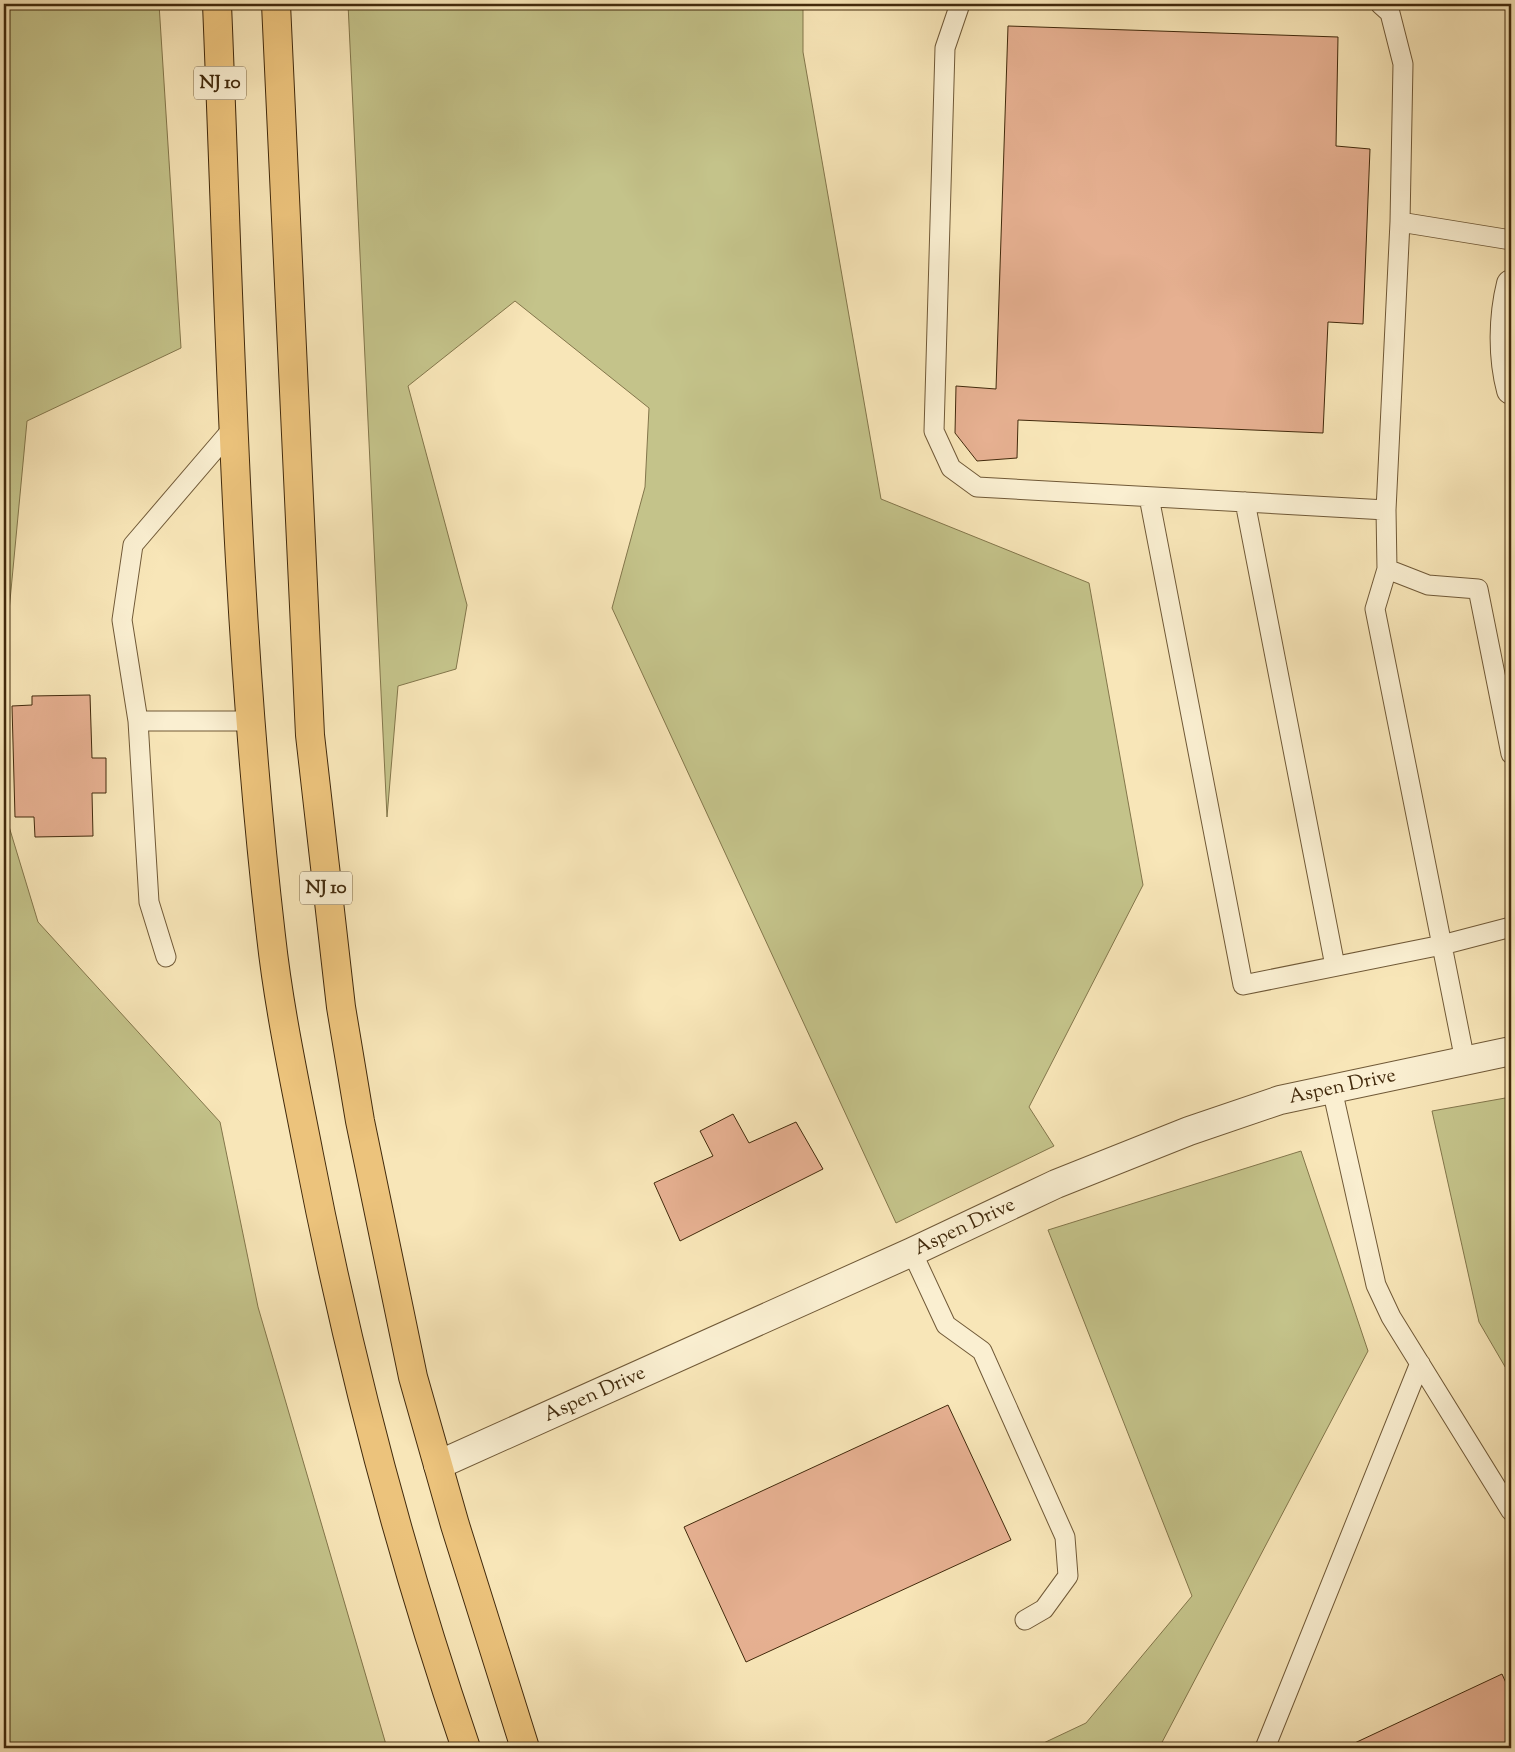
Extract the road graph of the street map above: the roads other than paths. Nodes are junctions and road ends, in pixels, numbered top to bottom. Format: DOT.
graph roads {
  1 [pos="217,4"];
  2 [pos="276,4"];
  3 [pos="960,4"];
  4 [pos="1380,4"];
  5 [pos="1400,222"];
  6 [pos="1511,240"];
  7 [pos="1511,284"];
  8 [pos="1511,390"];
  9 [pos="234,427"];
  10 [pos="1149,497"];
  11 [pos="1245,502"];
  12 [pos="1386,510"];
  13 [pos="1387,569"];
  14 [pos="138,721"];
  15 [pos="250,721"];
  16 [pos="1511,754"];
  17 [pos="1511,928"];
  18 [pos="1442,945"];
  19 [pos="166,957"];
  20 [pos="1335,966"];
  21 [pos="1511,1051"];
  22 [pos="1464,1061"];
  23 [pos="1332,1089"];
  24 [pos="912,1252"];
  25 [pos="1420,1363"];
  26 [pos="438,1464"];
  27 [pos="1511,1511"];
  28 [pos="1025,1620"];
  29 [pos="466,1748"];
  30 [pos="525,1748"];
  31 [pos="1265,1748"];
  1 -- 9 [label="highway, NJ 10"];
  2 -- 26 [label="highway, NJ 10"];
  3 -- 10 [label="lane"];
  4 -- 5 [label="lane"];
  5 -- 6 [label="lane"];
  5 -- 12 [label="lane"];
  7 -- 8 [label="street"];
  9 -- 14 [label="lane"];
  9 -- 15 [label="highway, NJ 10"];
  10 -- 11 [label="lane"];
  10 -- 20 [label="lane"];
  11 -- 12 [label="lane"];
  11 -- 20 [label="lane"];
  12 -- 13 [label="lane"];
  13 -- 16 [label="lane"];
  13 -- 18 [label="lane"];
  14 -- 15 [label="lane"];
  14 -- 19 [label="lane"];
  15 -- 29 [label="highway, NJ 10"];
  17 -- 18 [label="lane"];
  18 -- 20 [label="lane"];
  18 -- 22 [label="lane"];
  21 -- 22 [label="street, Aspen Drive"];
  22 -- 23 [label="street, Aspen Drive"];
  23 -- 24 [label="street, Aspen Drive"];
  23 -- 25 [label="lane"];
  24 -- 26 [label="street, Aspen Drive"];
  24 -- 28 [label="lane"];
  25 -- 27 [label="lane"];
  25 -- 31 [label="lane"];
  26 -- 30 [label="highway, NJ 10"];
}
